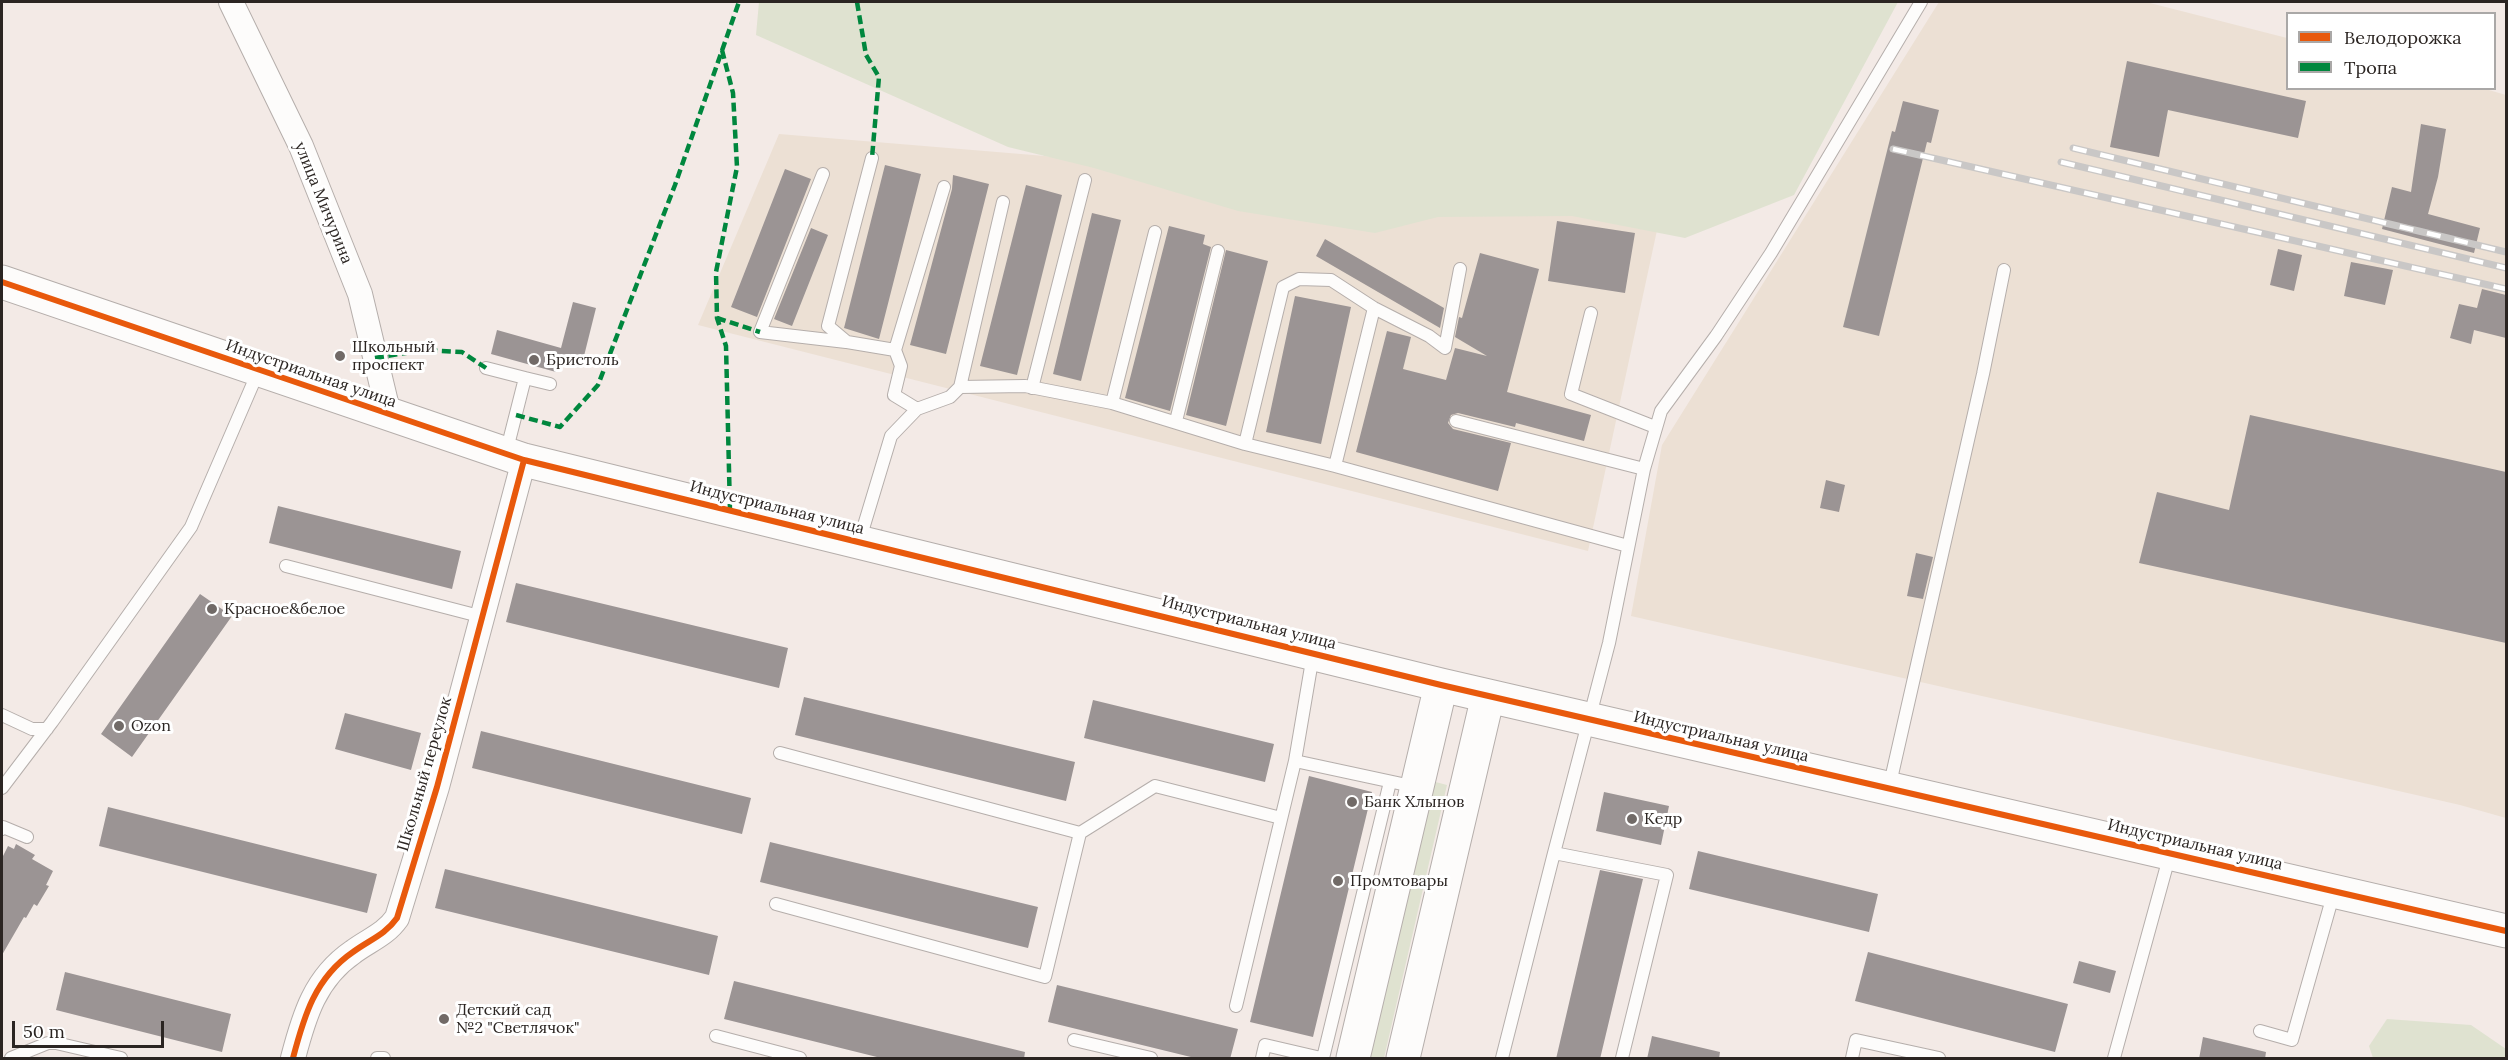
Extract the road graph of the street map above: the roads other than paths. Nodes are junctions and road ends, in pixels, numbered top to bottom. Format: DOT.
graph roads {
  1 [pos="231,2"];
  2 [pos="1921,2"];
  3 [pos="872,158"];
  4 [pos="823,174"];
  5 [pos="1086,180"];
  6 [pos="944,187"];
  7 [pos="1003,202"];
  8 [pos="1155,232"];
  9 [pos="1218,251"];
  10 [pos="1460,269"];
  11 [pos="2004,270"];
  12 [pos="2,282"];
  13 [pos="1374,308"];
  14 [pos="1591,313"];
  15 [pos="847,342"];
  16 [pos="895,350"];
  17 [pos="486,368"];
  18 [pos="258,370"];
  19 [pos="525,378"];
  20 [pos="550,384"];
  21 [pos="960,387"];
  22 [pos="1032,388"];
  23 [pos="1112,403"];
  24 [pos="917,409"];
  25 [pos="389,415"];
  26 [pos="1176,421"];
  27 [pos="1456,422"];
  28 [pos="1655,427"];
  29 [pos="1245,444"];
  30 [pos="515,457"];
  31 [pos="1335,466"];
  32 [pos="1644,469"];
  33 [pos="859,542"];
  34 [pos="1628,546"];
  35 [pos="286,566"];
  36 [pos="483,617"];
  37 [pos="1314,653"];
  38 [pos="1441,686"];
  39 [pos="1488,696"];
  40 [pos="2,715"];
  41 [pos="1590,720"];
  42 [pos="47,729"];
  43 [pos="780,753"];
  44 [pos="1295,761"];
  45 [pos="1403,785"];
  46 [pos="2,788"];
  47 [pos="1888,789"];
  48 [pos="1281,818"];
  49 [pos="2,829"];
  50 [pos="1080,833"];
  51 [pos="27,837"];
  52 [pos="1554,853"];
  53 [pos="2170,853"];
  54 [pos="2335,891"];
  55 [pos="776,904"];
  56 [pos="2506,931"];
  57 [pos="1236,1006"];
  58 [pos="2260,1031"];
  59 [pos="716,1036"];
  60 [pos="1074,1040"];
  61 [pos="11,1059"];
  62 [pos="122,1059"];
  63 [pos="292,1059"];
  64 [pos="377,1059"];
  65 [pos="384,1059"];
  66 [pos="800,1059"];
  67 [pos="1151,1059"];
  68 [pos="1262,1059"];
  69 [pos="1322,1059"];
  70 [pos="1353,1059"];
  71 [pos="1403,1059"];
  72 [pos="1502,1059"];
  73 [pos="1622,1059"];
  74 [pos="1852,1059"];
  75 [pos="1939,1059"];
  76 [pos="2114,1059"];
  1 -- 25 [label="street, улица Мичурина"];
  2 -- 28 [label="lane"];
  3 -- 15 [label="lane"];
  4 -- 15 [label="lane"];
  5 -- 22 [label="lane"];
  6 -- 16 [label="lane"];
  7 -- 21 [label="lane"];
  8 -- 23 [label="lane"];
  9 -- 26 [label="lane"];
  10 -- 13 [label="lane"];
  11 -- 47 [label="lane"];
  12 -- 18 [label="street, Индустриальная улица"];
  13 -- 29 [label="lane"];
  13 -- 31 [label="lane"];
  14 -- 28 [label="lane"];
  15 -- 16 [label="lane"];
  16 -- 24 [label="lane"];
  17 -- 19 [label="lane"];
  18 -- 25 [label="street, Индустриальная улица"];
  18 -- 42 [label="lane"];
  19 -- 20 [label="lane"];
  19 -- 30 [label="lane"];
  21 -- 22 [label="lane"];
  21 -- 24 [label="lane"];
  22 -- 23 [label="lane"];
  23 -- 26 [label="lane"];
  24 -- 33 [label="lane"];
  25 -- 30 [label="street, Индустриальная улица"];
  26 -- 29 [label="lane"];
  27 -- 32 [label="lane"];
  28 -- 32 [label="lane"];
  29 -- 31 [label="lane"];
  30 -- 33 [label="street, Индустриальная улица"];
  30 -- 36 [label="street, Школьный переулок"];
  31 -- 34 [label="lane"];
  32 -- 34 [label="lane"];
  33 -- 37 [label="street, Индустриальная улица"];
  34 -- 41 [label="lane"];
  35 -- 36 [label="lane"];
  36 -- 63 [label="street, Школьный переулок"];
  37 -- 38 [label="street, Индустриальная улица"];
  37 -- 44 [label="lane"];
  38 -- 39 [label="street, Индустриальная улица"];
  38 -- 45 [label="street"];
  39 -- 41 [label="street, Индустриальная улица"];
  39 -- 71 [label="street"];
  40 -- 42 [label="lane"];
  41 -- 47 [label="street, Индустриальная улица"];
  41 -- 52 [label="lane"];
  42 -- 46 [label="lane"];
  43 -- 50 [label="lane"];
  44 -- 45 [label="lane"];
  44 -- 48 [label="lane"];
  45 -- 69 [label="lane"];
  45 -- 70 [label="street"];
  47 -- 53 [label="street, Индустриальная улица"];
  48 -- 50 [label="lane"];
  48 -- 57 [label="lane"];
  49 -- 51 [label="lane"];
  50 -- 55 [label="lane"];
  52 -- 72 [label="lane"];
  52 -- 73 [label="lane"];
  53 -- 54 [label="street, Индустриальная улица"];
  53 -- 76 [label="lane"];
  54 -- 56 [label="street, Индустриальная улица"];
  54 -- 58 [label="lane"];
  59 -- 66 [label="lane"];
  60 -- 67 [label="lane"];
  61 -- 62 [label="lane"];
  64 -- 65 [label="lane"];
  68 -- 69 [label="lane"];
  74 -- 75 [label="lane"];
}
